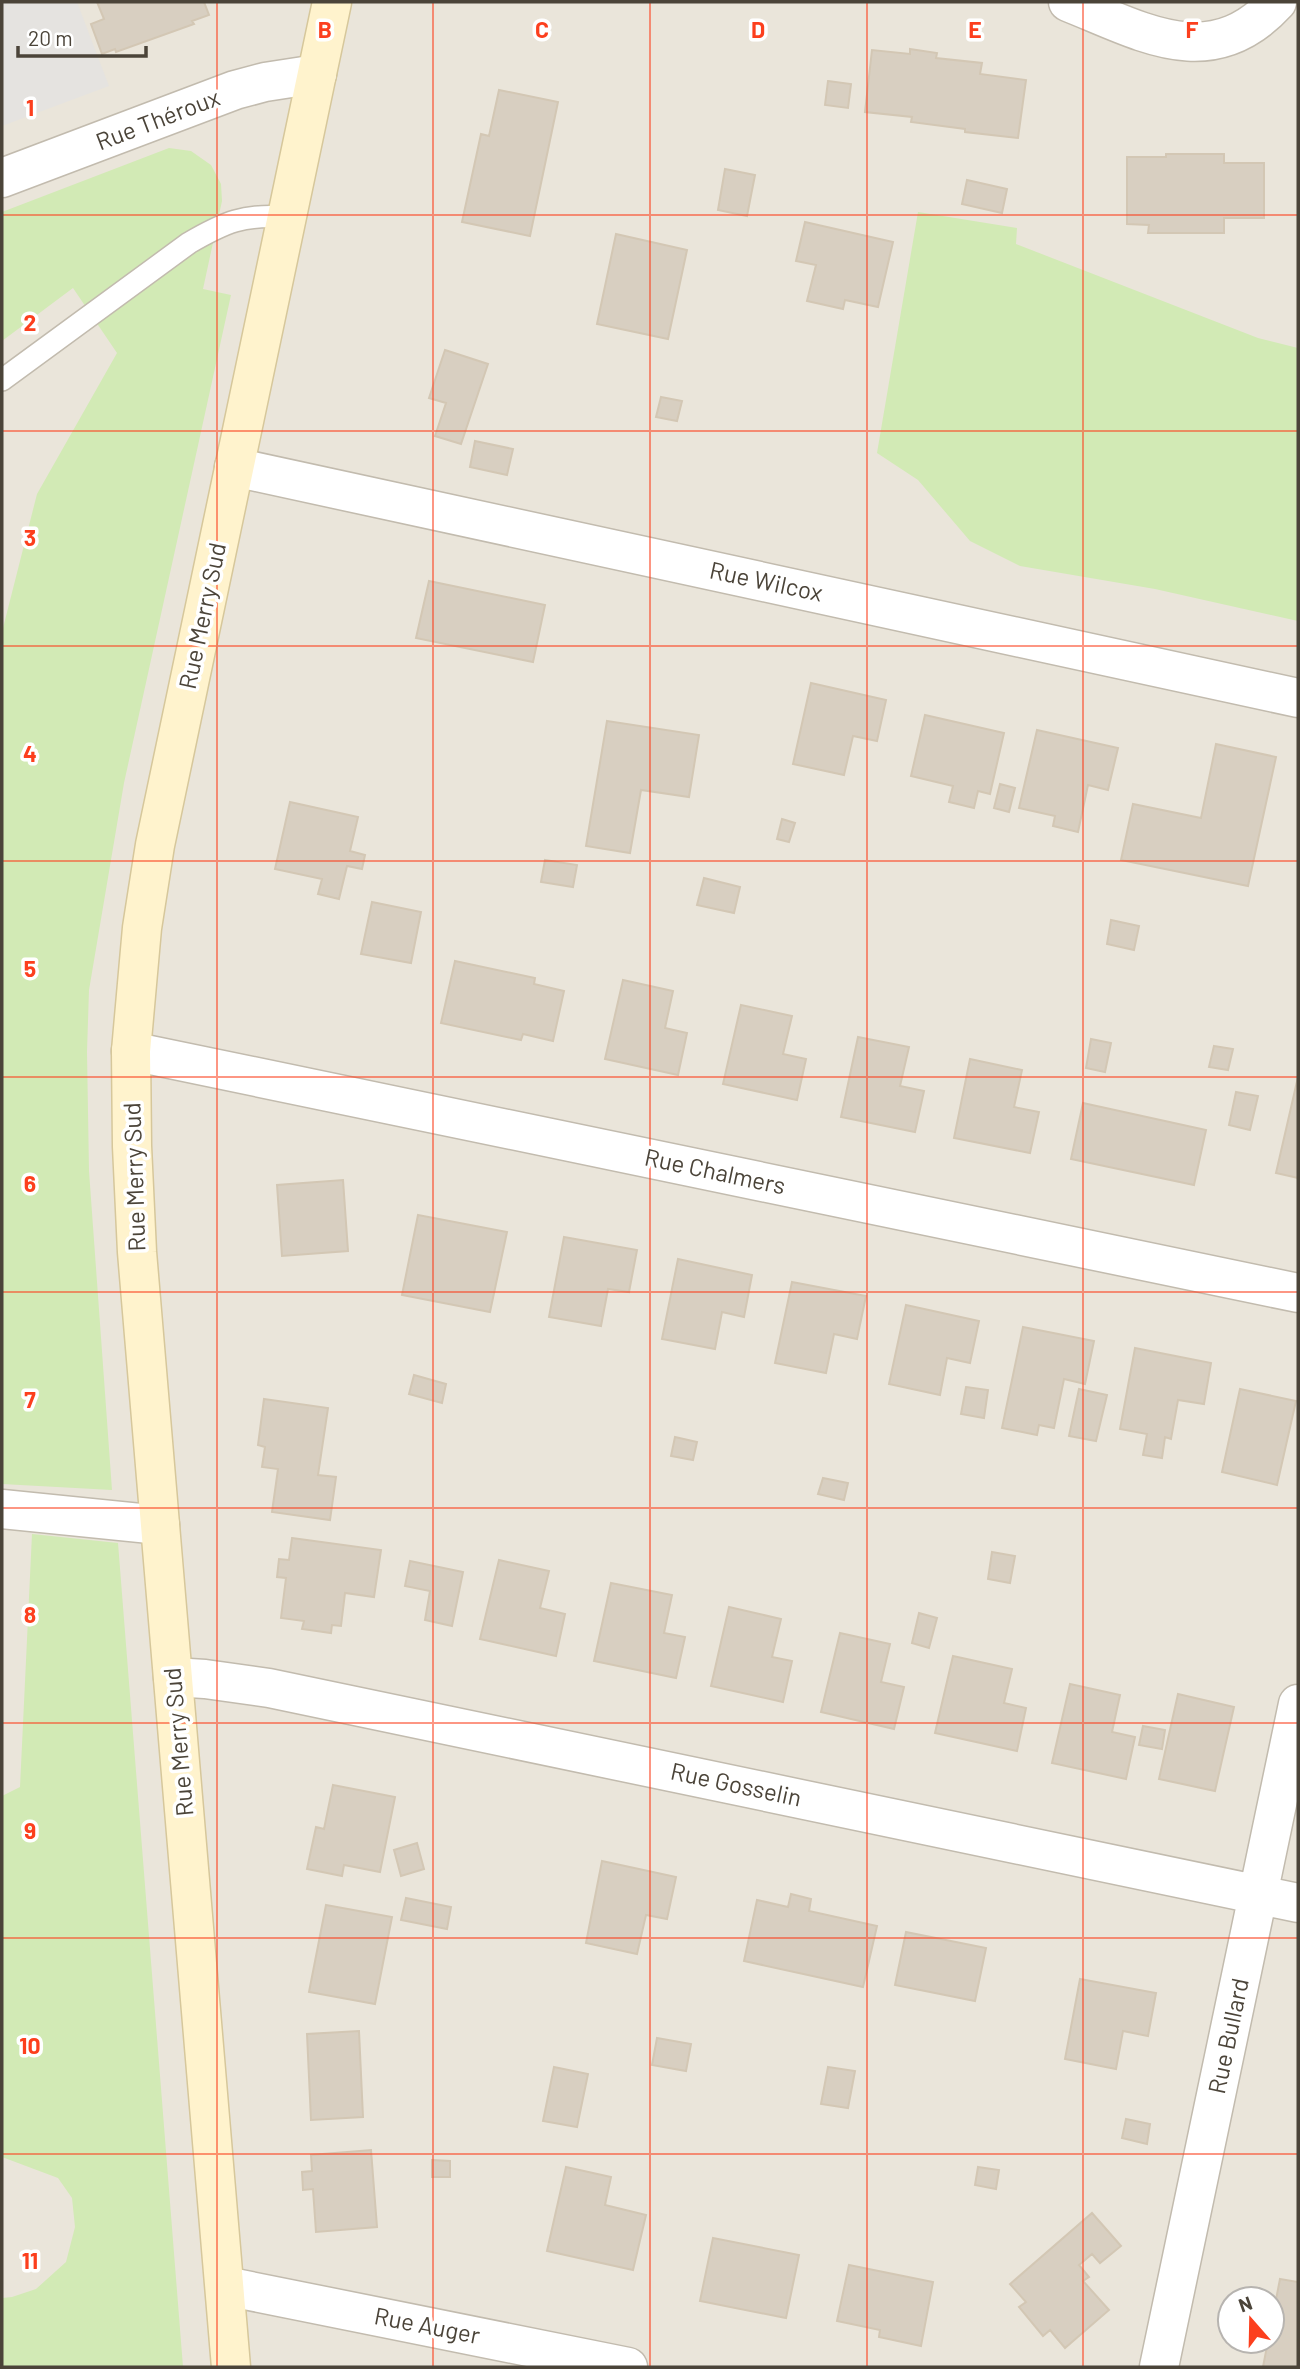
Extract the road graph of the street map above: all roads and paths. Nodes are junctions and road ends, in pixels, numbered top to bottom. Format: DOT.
graph roads {
  1 [pos="332,2"];
  2 [pos="1068,2"];
  3 [pos="1267,11"];
  4 [pos="317,74"];
  5 [pos="2,178"];
  6 [pos="285,217"];
  7 [pos="2,380"];
  8 [pos="234,467"];
  9 [pos="1298,698"];
  10 [pos="131,1051"];
  11 [pos="1298,1293"];
  12 [pos="2,1509"];
  13 [pos="160,1525"];
  14 [pos="173,1677"];
  15 [pos="1298,1704"];
  16 [pos="1259,1894"];
  17 [pos="1298,1903"];
  18 [pos="225,2286"];
  19 [pos="231,2367"];
  20 [pos="628,2367"];
  21 [pos="1159,2367"];
  1 -- 4 [label="main road, Rue Merry Sud"];
  2 -- 3 [label="street"];
  4 -- 5 [label="street, Rue Théroux"];
  4 -- 6 [label="main road, Rue Merry Sud"];
  6 -- 7 [label="lane"];
  6 -- 8 [label="main road, Rue Merry Sud"];
  8 -- 9 [label="street, Rue Wilcox"];
  8 -- 10 [label="main road, Rue Merry Sud"];
  10 -- 11 [label="street, Rue Chalmers"];
  10 -- 13 [label="main road, Rue Merry Sud"];
  12 -- 13 [label="street"];
  13 -- 14 [label="main road, Rue Merry Sud"];
  14 -- 16 [label="street, Rue Gosselin"];
  14 -- 18 [label="main road, Rue Merry Sud"];
  15 -- 16 [label="street, Rue Bullard"];
  16 -- 17 [label="street, Rue Gosselin"];
  16 -- 21 [label="street, Rue Bullard"];
  18 -- 19 [label="main road, Rue Merry Sud"];
  18 -- 20 [label="street, Rue Auger"];
}
